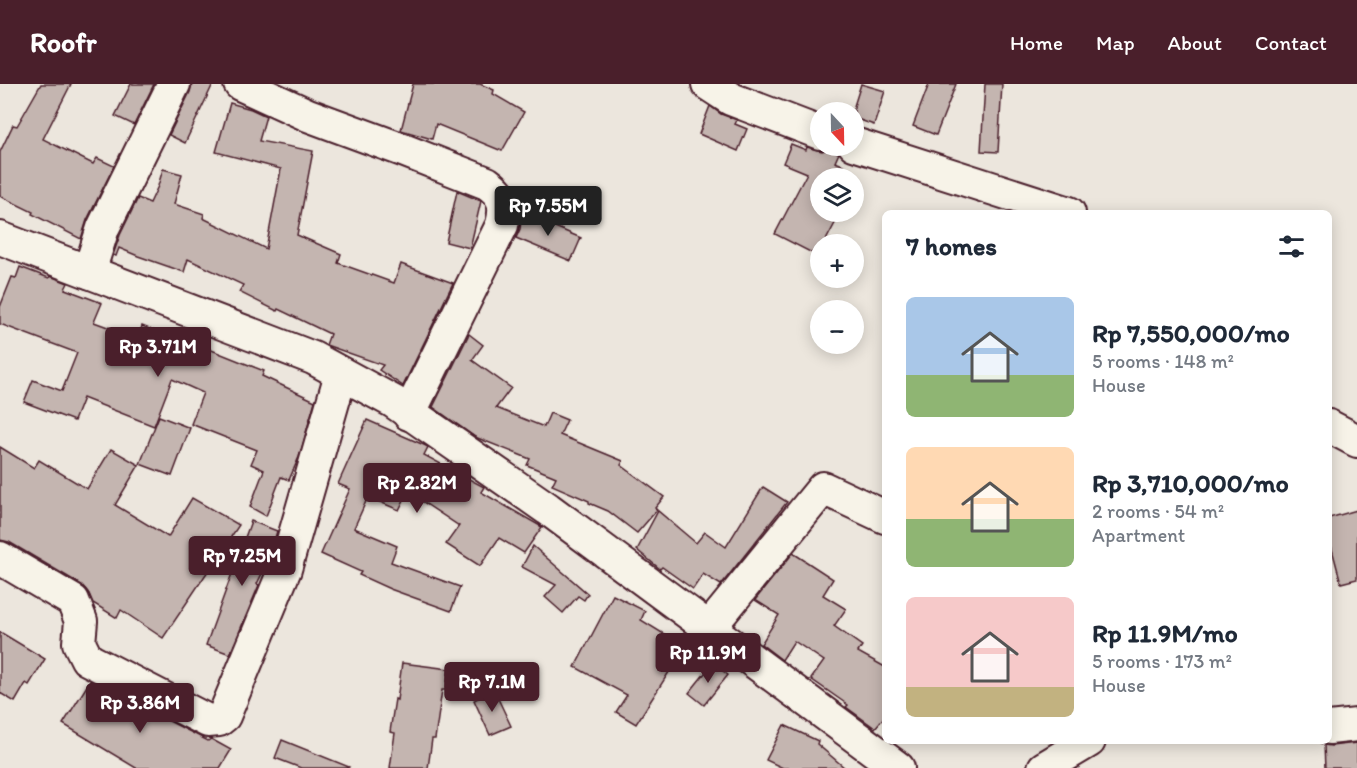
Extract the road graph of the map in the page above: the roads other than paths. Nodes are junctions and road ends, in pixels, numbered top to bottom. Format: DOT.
graph roads {
  1 [pos="174,84"];
  2 [pos="240,84"];
  3 [pos="708,84"];
  4 [pos="810,129"];
  5 [pos="864,147"];
  6 [pos="1060,210"];
  7 [pos="0,238"];
  8 [pos="89,272"];
  9 [pos="341,374"];
  10 [pos="409,414"];
  11 [pos="1332,428"];
  12 [pos="1357,441"];
  13 [pos="882,517"];
  14 [pos="0,558"];
  15 [pos="709,628"];
  16 [pos="1357,725"];
  17 [pos="1332,728"];
  18 [pos="1084,744"];
  19 [pos="898,768"];
  20 [pos="1044,768"];
  1 -- 8 [label="street"];
  2 -- 10 [label="street"];
  3 -- 4 [label="street"];
  5 -- 6 [label="street"];
  7 -- 8 [label="street"];
  8 -- 9 [label="street"];
  9 -- 10 [label="street"];
  9 -- 14 [label="street"];
  10 -- 15 [label="street"];
  11 -- 12 [label="street"];
  13 -- 15 [label="street"];
  15 -- 19 [label="street"];
  16 -- 17 [label="street"];
  18 -- 20 [label="street"];
}
